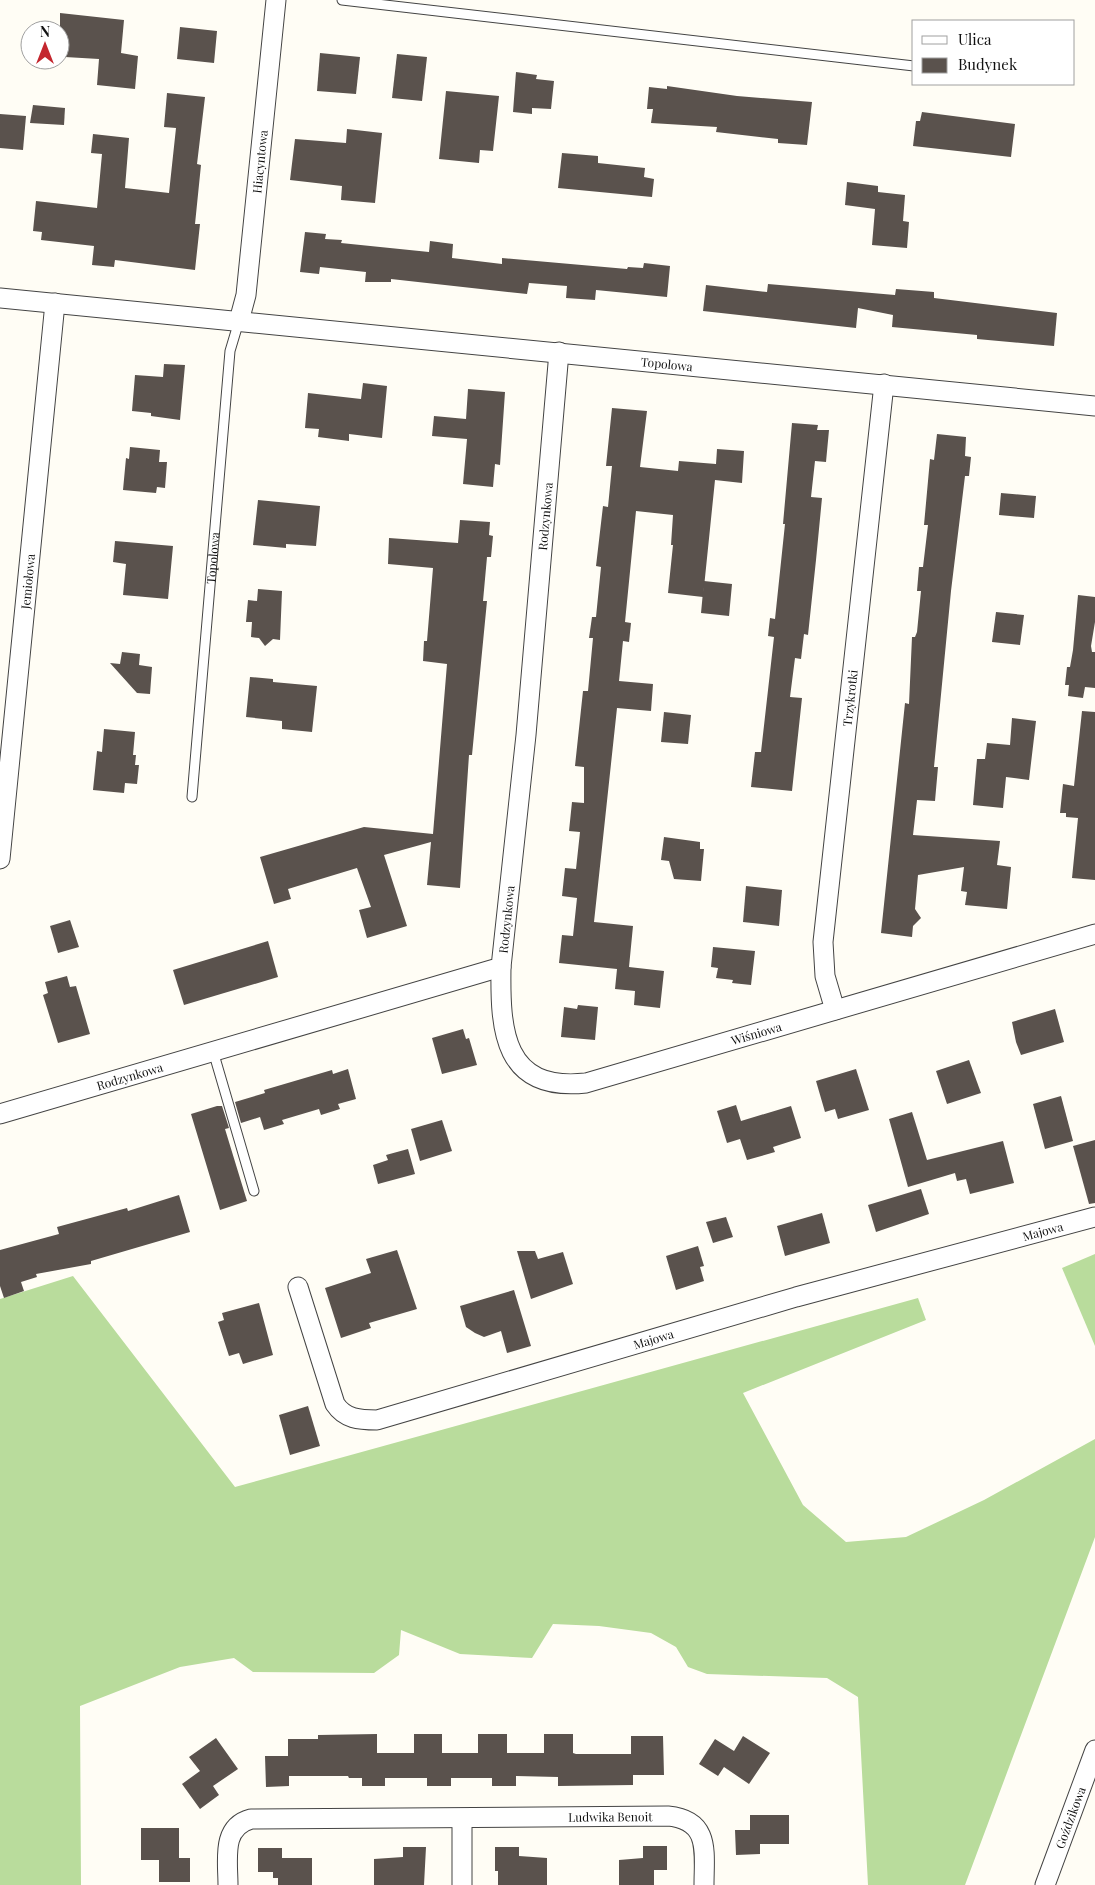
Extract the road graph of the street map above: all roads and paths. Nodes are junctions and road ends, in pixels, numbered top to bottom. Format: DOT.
graph roads {
  1 [pos="276,0"];
  2 [pos="342,0"];
  3 [pos="912,66"];
  4 [pos="0,298"];
  5 [pos="56,303"];
  6 [pos="239,321"];
  7 [pos="559,352"];
  8 [pos="884,384"];
  9 [pos="1095,406"];
  10 [pos="192,797"];
  11 [pos="0,859"];
  12 [pos="1095,934"];
  13 [pos="501,966"];
  14 [pos="836,1010"];
  15 [pos="213,1051"];
  16 [pos="0,1114"];
  17 [pos="254,1191"];
  18 [pos="1095,1217"];
  19 [pos="298,1287"];
  20 [pos="1094,1753"];
  21 [pos="462,1819"];
  22 [pos="228,1885"];
  23 [pos="462,1885"];
  24 [pos="704,1885"];
  25 [pos="1045,1885"];
  1 -- 6 [label="street, Hiacyntowa"];
  2 -- 3 [label="lane"];
  4 -- 5 [label="street, Topolowa"];
  5 -- 6 [label="street, Topolowa"];
  5 -- 11 [label="street, Jemiołowa"];
  6 -- 7 [label="street, Topolowa"];
  6 -- 10 [label="lane, Topolowa"];
  7 -- 8 [label="street, Topolowa"];
  7 -- 13 [label="street, Rodzynkowa"];
  8 -- 9 [label="street, Topolowa"];
  8 -- 14 [label="street, Trzykrotki"];
  12 -- 14 [label="street, Wiśniowa"];
  13 -- 14 [label="street, Wiśniowa"];
  13 -- 15 [label="street, Rodzynkowa"];
  15 -- 16 [label="street, Rodzynkowa"];
  15 -- 17 [label="lane"];
  18 -- 19 [label="street, Majowa"];
  20 -- 25 [label="street, Goździkowa"];
  21 -- 22 [label="street, Ludwika Benoit"];
  21 -- 23 [label="street"];
  21 -- 24 [label="street, Ludwika Benoit"];
}
